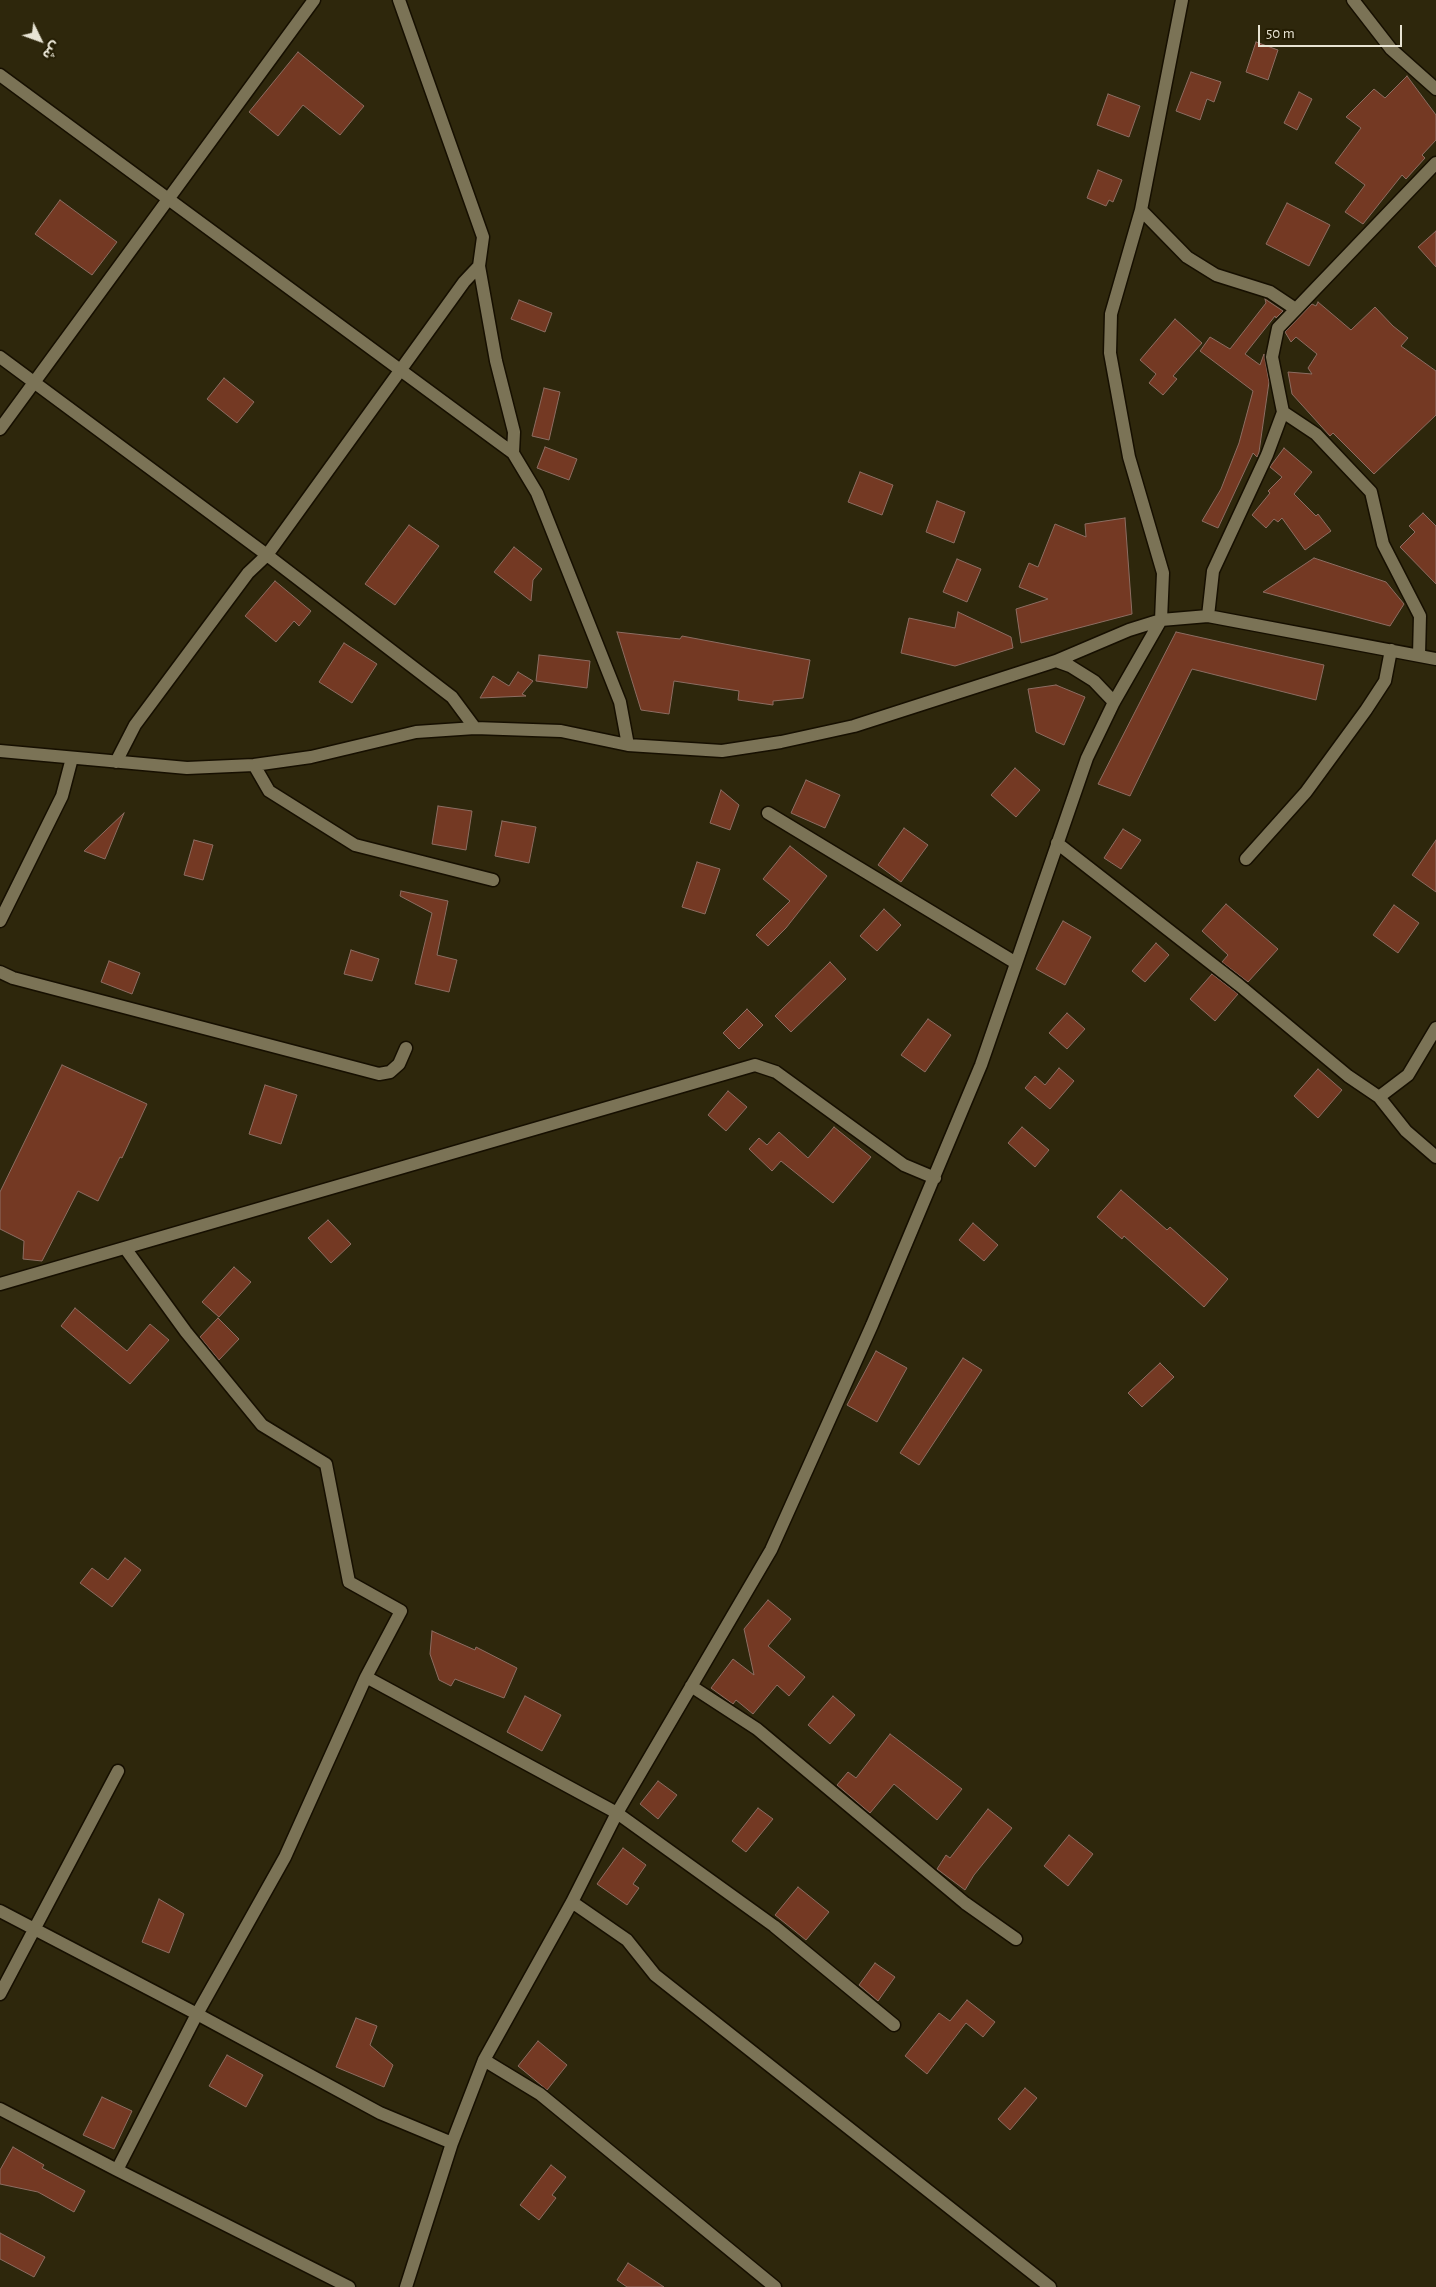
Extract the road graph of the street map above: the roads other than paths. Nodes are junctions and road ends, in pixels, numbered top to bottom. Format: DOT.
graph roads {
  1 [pos="314,0"];
  2 [pos="399,0"];
  3 [pos="1182,0"];
  4 [pos="1353,0"];
  5 [pos="0,75"];
  6 [pos="1436,89"];
  7 [pos="1436,162"];
  8 [pos="169,199"];
  9 [pos="1140,210"];
  10 [pos="478,266"];
  11 [pos="1294,308"];
  12 [pos="0,357"];
  13 [pos="399,371"];
  14 [pos="34,381"];
  15 [pos="1283,412"];
  16 [pos="0,429"];
  17 [pos="513,454"];
  18 [pos="267,555"];
  19 [pos="1208,616"];
  20 [pos="1161,620"];
  21 [pos="1391,650"];
  22 [pos="1418,655"];
  23 [pos="1436,659"];
  24 [pos="1056,661"];
  25 [pos="1114,702"];
  26 [pos="475,728"];
  27 [pos="628,745"];
  28 [pos="0,751"];
  29 [pos="72,758"];
  30 [pos="116,762"];
  31 [pos="254,765"];
  32 [pos="768,813"];
  33 [pos="1057,843"];
  34 [pos="1246,859"];
  35 [pos="492,880"];
  36 [pos="0,920"];
  37 [pos="1016,963"];
  38 [pos="0,972"];
  39 [pos="1436,1028"];
  40 [pos="406,1048"];
  41 [pos="1379,1097"];
  42 [pos="1436,1157"];
  43 [pos="936,1178"];
  44 [pos="125,1248"];
  45 [pos="0,1284"];
  46 [pos="366,1678"];
  47 [pos="691,1686"];
  48 [pos="118,1772"];
  49 [pos="617,1813"];
  50 [pos="572,1902"];
  51 [pos="0,1911"];
  52 [pos="33,1929"];
  53 [pos="1016,1939"];
  54 [pos="0,1994"];
  55 [pos="198,2014"];
  56 [pos="894,2026"];
  57 [pos="484,2060"];
  58 [pos="0,2108"];
  59 [pos="452,2143"];
  60 [pos="116,2170"];
  61 [pos="349,2287"];
  62 [pos="406,2287"];
  63 [pos="776,2287"];
  64 [pos="1050,2287"];
  1 -- 8 [label="street"];
  2 -- 10 [label="street"];
  3 -- 9 [label="street"];
  4 -- 6 [label="street"];
  5 -- 8 [label="street"];
  7 -- 11 [label="street"];
  8 -- 13 [label="street"];
  8 -- 14 [label="street"];
  9 -- 11 [label="street"];
  9 -- 20 [label="street"];
  10 -- 13 [label="street"];
  10 -- 17 [label="street"];
  11 -- 15 [label="street"];
  12 -- 14 [label="street"];
  13 -- 17 [label="street"];
  13 -- 18 [label="street"];
  14 -- 16 [label="street"];
  14 -- 18 [label="street"];
  15 -- 19 [label="street"];
  15 -- 22 [label="street"];
  17 -- 27 [label="street"];
  18 -- 26 [label="street"];
  18 -- 30 [label="street"];
  19 -- 20 [label="street"];
  19 -- 21 [label="street"];
  20 -- 24 [label="street"];
  20 -- 25 [label="street"];
  21 -- 22 [label="street"];
  21 -- 34 [label="street"];
  22 -- 23 [label="street"];
  24 -- 25 [label="street"];
  24 -- 27 [label="street"];
  25 -- 33 [label="street"];
  26 -- 27 [label="street"];
  26 -- 31 [label="street"];
  28 -- 29 [label="street"];
  29 -- 30 [label="street"];
  29 -- 36 [label="street"];
  30 -- 31 [label="street"];
  31 -- 35 [label="street"];
  32 -- 37 [label="street"];
  33 -- 37 [label="street"];
  33 -- 41 [label="street"];
  37 -- 43 [label="street"];
  38 -- 40 [label="street"];
  39 -- 41 [label="street"];
  41 -- 42 [label="street"];
  43 -- 44 [label="street"];
  43 -- 47 [label="street"];
  44 -- 45 [label="street"];
  44 -- 46 [label="street"];
  46 -- 49 [label="street"];
  46 -- 55 [label="street"];
  47 -- 49 [label="street"];
  47 -- 53 [label="street"];
  48 -- 52 [label="street"];
  49 -- 50 [label="street"];
  49 -- 56 [label="street"];
  50 -- 57 [label="street"];
  50 -- 64 [label="street"];
  51 -- 52 [label="street"];
  52 -- 54 [label="street"];
  52 -- 55 [label="street"];
  55 -- 59 [label="street"];
  55 -- 60 [label="street"];
  57 -- 59 [label="street"];
  57 -- 63 [label="street"];
  58 -- 60 [label="street"];
  59 -- 62 [label="street"];
  60 -- 61 [label="street"];
}
